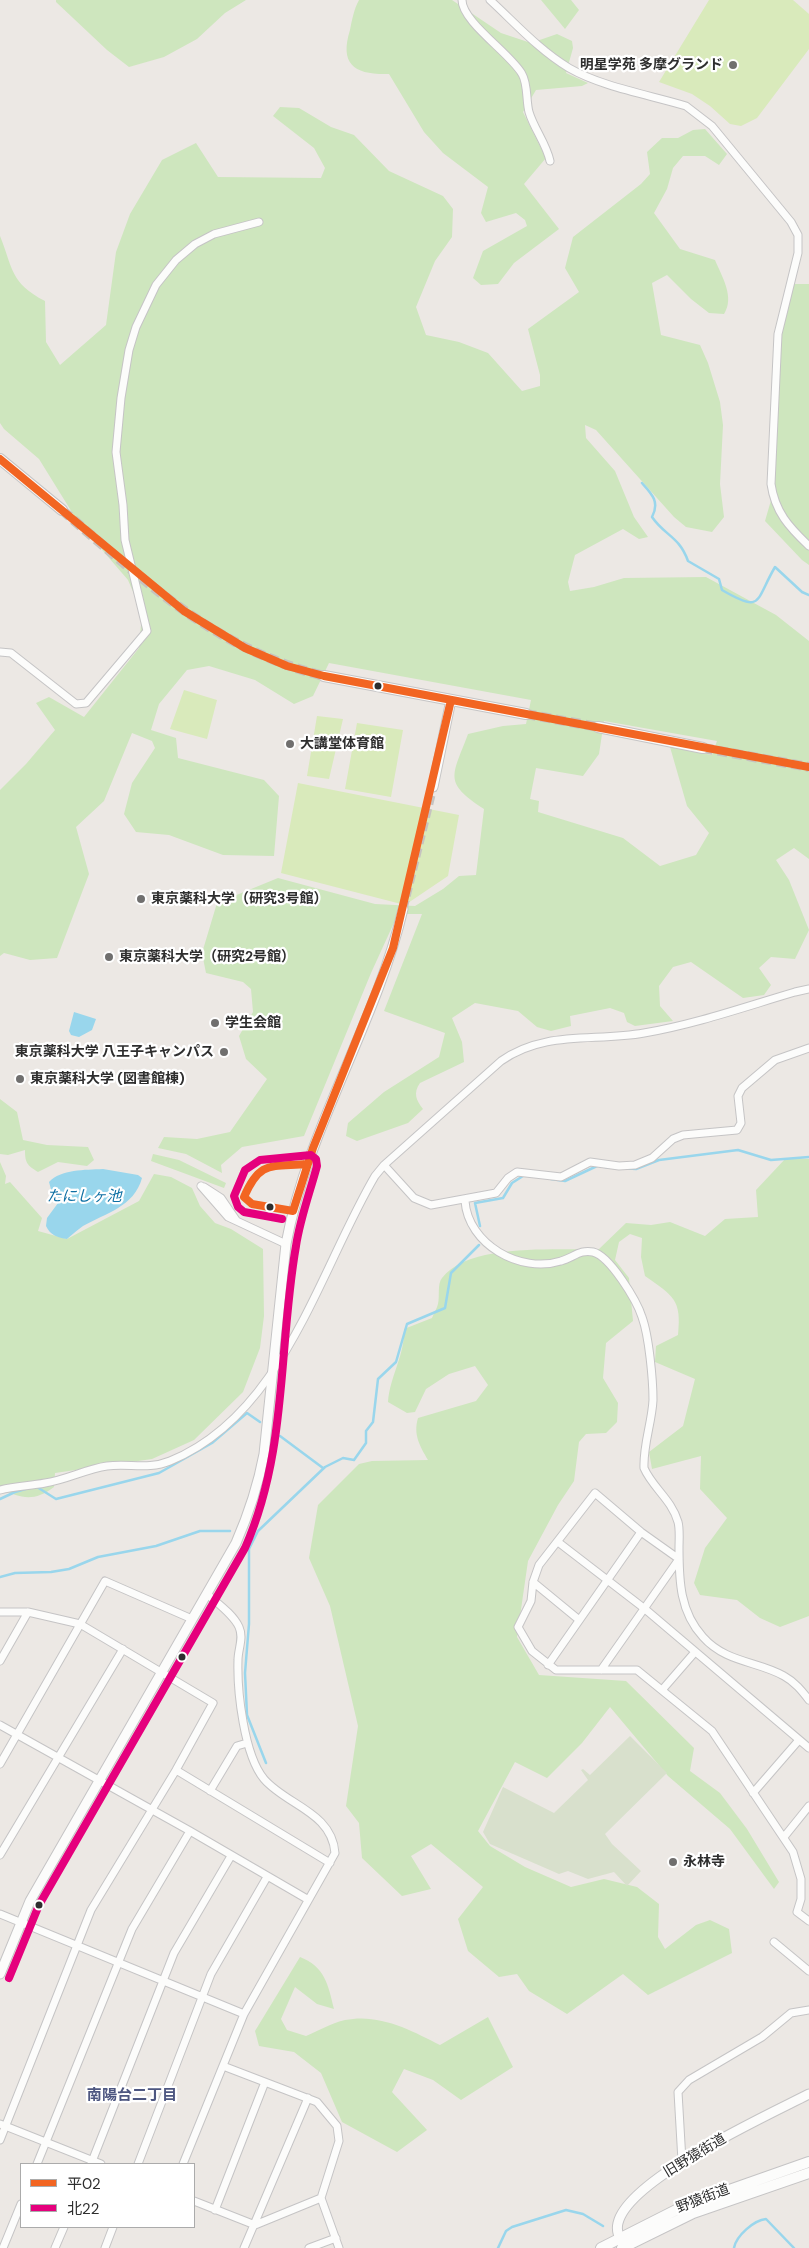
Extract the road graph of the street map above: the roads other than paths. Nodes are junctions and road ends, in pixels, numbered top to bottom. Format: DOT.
graph roads {
  1 [pos="462,0"];
  2 [pos="490,0"];
  3 [pos="550,161"];
  4 [pos="258,222"];
  5 [pos="0,459"];
  6 [pos="62,510"];
  7 [pos="809,546"];
  8 [pos="0,652"];
  9 [pos="324,676"];
  10 [pos="451,700"];
  11 [pos="526,714"];
  12 [pos="598,727"];
  13 [pos="703,748"];
  14 [pos="433,787"];
  15 [pos="404,910"];
  16 [pos="809,990"];
  17 [pos="809,1048"];
  18 [pos="384,1165"];
  19 [pos="465,1201"];
  20 [pos="238,1222"];
  21 [pos="286,1244"];
  22 [pos="274,1369"];
  23 [pos="0,1490"];
  24 [pos="641,1532"];
  25 [pos="558,1542"];
  26 [pos="679,1559"];
  27 [pos="607,1579"];
  28 [pos="533,1582"];
  29 [pos="207,1594"];
  30 [pos="645,1609"];
  31 [pos="0,1612"];
  32 [pos="28,1612"];
  33 [pos="192,1619"];
  34 [pos="578,1619"];
  35 [pos="80,1624"];
  36 [pos="123,1648"];
  37 [pos="695,1652"];
  38 [pos="0,1661"];
  39 [pos="548,1665"];
  40 [pos="601,1670"];
  41 [pos="161,1671"];
  42 [pos="662,1690"];
  43 [pos="809,1700"];
  44 [pos="0,1725"];
  45 [pos="17,1735"];
  46 [pos="799,1740"];
  47 [pos="247,1743"];
  48 [pos="809,1748"];
  49 [pos="57,1757"];
  50 [pos="0,1764"];
  51 [pos="176,1770"];
  52 [pos="99,1781"];
  53 [pos="210,1790"];
  54 [pos="753,1793"];
  55 [pos="809,1806"];
  56 [pos="151,1810"];
  57 [pos="190,1831"];
  58 [pos="784,1837"];
  59 [pos="0,1855"];
  60 [pos="231,1856"];
  61 [pos="330,1863"];
  62 [pos="267,1877"];
  63 [pos="307,1899"];
  64 [pos="0,1914"];
  65 [pos="809,1921"];
  66 [pos="21,1922"];
  67 [pos="774,1942"];
  68 [pos="78,1946"];
  69 [pos="118,1963"];
  70 [pos="809,1971"];
  71 [pos="0,1974"];
  72 [pos="163,1981"];
  73 [pos="203,1997"];
  74 [pos="809,2010"];
  75 [pos="244,2014"];
  76 [pos="223,2066"];
  77 [pos="265,2082"];
  78 [pos="809,2094"];
  79 [pos="308,2098"];
  80 [pos="3,2125"];
  81 [pos="0,2140"];
  82 [pos="46,2142"];
  83 [pos="682,2161"];
  84 [pos="92,2162"];
  85 [pos="809,2162"];
  86 [pos="37,2163"];
  87 [pos="138,2163"];
  88 [pos="183,2163"];
  89 [pos="809,2173"];
  90 [pos="321,2198"];
  91 [pos="195,2202"];
  92 [pos="20,2206"];
  93 [pos="215,2210"];
  94 [pos="255,2225"];
  95 [pos="64,2228"];
  96 [pos="113,2228"];
  97 [pos="336,2238"];
  98 [pos="622,2244"];
  99 [pos="3,2248"];
  100 [pos="55,2248"];
  101 [pos="104,2248"];
  102 [pos="244,2248"];
  103 [pos="309,2248"];
  104 [pos="339,2248"];
  105 [pos="601,2248"];
  1 -- 3 [label="street"];
  2 -- 7 [label="street"];
  4 -- 8 [label="street"];
  5 -- 6 [label="main road"];
  9 -- 10 [label="main road"];
  10 -- 11 [label="main road"];
  10 -- 14 [label="street"];
  12 -- 13 [label="main road"];
  15 -- 21 [label="street"];
  16 -- 18 [label="street"];
  17 -- 19 [label="street"];
  18 -- 19 [label="street"];
  18 -- 22 [label="street"];
  19 -- 26 [label="street"];
  20 -- 20 [label="street"];
  20 -- 21 [label="street"];
  21 -- 22 [label="street"];
  22 -- 23 [label="street"];
  22 -- 29 [label="street"];
  24 -- 25 [label="street"];
  24 -- 26 [label="street"];
  24 -- 27 [label="street"];
  25 -- 27 [label="street"];
  25 -- 28 [label="street"];
  26 -- 30 [label="street"];
  26 -- 43 [label="street"];
  27 -- 30 [label="street"];
  27 -- 34 [label="street"];
  28 -- 34 [label="street"];
  28 -- 39 [label="street"];
  29 -- 33 [label="street"];
  29 -- 47 [label="street"];
  30 -- 37 [label="street"];
  30 -- 40 [label="street"];
  31 -- 32 [label="street"];
  32 -- 35 [label="street"];
  32 -- 38 [label="street"];
  33 -- 35 [label="street"];
  33 -- 41 [label="street"];
  34 -- 39 [label="street"];
  35 -- 36 [label="street"];
  35 -- 45 [label="street"];
  36 -- 41 [label="street"];
  36 -- 49 [label="street"];
  37 -- 42 [label="street"];
  37 -- 46 [label="street"];
  39 -- 40 [label="street"];
  40 -- 42 [label="street"];
  41 -- 51 [label="street"];
  41 -- 52 [label="street"];
  42 -- 54 [label="street"];
  44 -- 45 [label="street"];
  45 -- 49 [label="street"];
  45 -- 50 [label="street"];
  46 -- 48 [label="street"];
  46 -- 54 [label="street"];
  47 -- 53 [label="street"];
  47 -- 61 [label="street"];
  49 -- 52 [label="street"];
  49 -- 59 [label="street"];
  51 -- 53 [label="street"];
  51 -- 56 [label="street"];
  52 -- 56 [label="street"];
  52 -- 66 [label="street"];
  53 -- 61 [label="street"];
  54 -- 58 [label="street"];
  55 -- 58 [label="street"];
  56 -- 57 [label="street"];
  56 -- 68 [label="street"];
  57 -- 60 [label="street"];
  57 -- 69 [label="street"];
  58 -- 65 [label="street"];
  60 -- 62 [label="street"];
  60 -- 72 [label="street"];
  61 -- 63 [label="street"];
  62 -- 63 [label="street"];
  62 -- 73 [label="street"];
  63 -- 75 [label="street"];
  64 -- 66 [label="street"];
  66 -- 68 [label="street"];
  66 -- 71 [label="street"];
  67 -- 70 [label="street"];
  68 -- 69 [label="street"];
  68 -- 80 [label="street"];
  69 -- 72 [label="street"];
  69 -- 82 [label="street"];
  72 -- 73 [label="street"];
  72 -- 84 [label="street"];
  73 -- 75 [label="street"];
  73 -- 87 [label="street"];
  74 -- 83 [label="street"];
  75 -- 76 [label="street"];
  76 -- 77 [label="street"];
  76 -- 88 [label="street"];
  77 -- 79 [label="street"];
  77 -- 93 [label="street"];
  78 -- 83 [label="street, 旧野猿街道"];
  79 -- 90 [label="street"];
  79 -- 94 [label="street"];
  80 -- 81 [label="street"];
  80 -- 82 [label="street"];
  82 -- 84 [label="street"];
  82 -- 86 [label="street"];
  83 -- 98 [label="street, 旧野猿街道"];
  85 -- 98 [label="main road, 野猿街道"];
  89 -- 98 [label="main road, 野猿街道"];
  90 -- 94 [label="street"];
  90 -- 97 [label="street"];
  91 -- 93 [label="street"];
  92 -- 99 [label="street"];
  93 -- 94 [label="street"];
  94 -- 102 [label="street"];
  95 -- 100 [label="street"];
  96 -- 101 [label="street"];
  97 -- 103 [label="street"];
  97 -- 104 [label="street"];
  98 -- 105 [label="main road, 野猿街道"];
}
